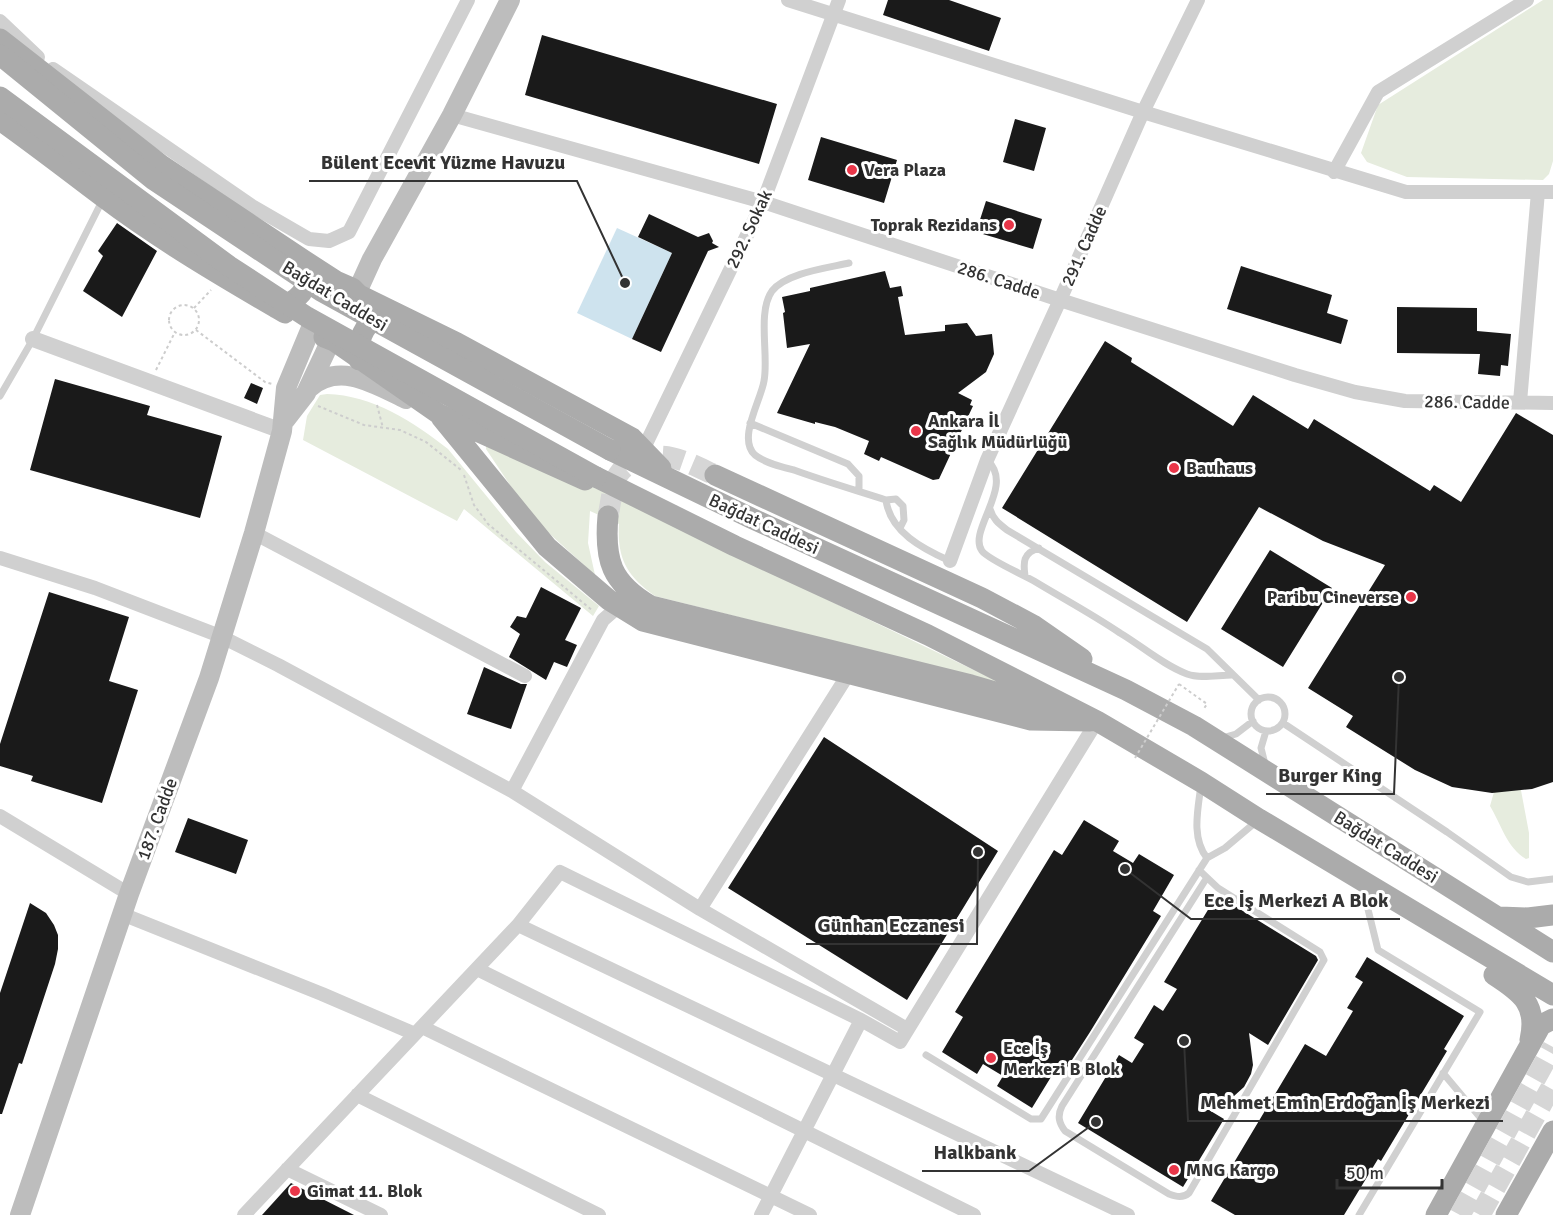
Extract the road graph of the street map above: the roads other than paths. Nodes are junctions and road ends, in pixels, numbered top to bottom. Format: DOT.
graph roads {
  1 [pos="468,0"];
  2 [pos="510,0"];
  3 [pos="788,0"];
  4 [pos="839,0"];
  5 [pos="1198,0"];
  6 [pos="1527,0"];
  7 [pos="835,14"];
  8 [pos="0,21"];
  9 [pos="0,39"];
  10 [pos="0,55"];
  11 [pos="0,98"];
  12 [pos="1143,112"];
  13 [pos="452,116"];
  14 [pos="0,120"];
  15 [pos="1334,172"];
  16 [pos="1538,192"];
  17 [pos="1553,192"];
  18 [pos="104,197"];
  19 [pos="763,202"];
  20 [pos="305,261"];
  21 [pos="849,263"];
  22 [pos="348,288"];
  23 [pos="1060,300"];
  24 [pos="276,308"];
  25 [pos="389,310"];
  26 [pos="309,327"];
  27 [pos="33,339"];
  28 [pos="333,340"];
  29 [pos="359,360"];
  30 [pos="299,392"];
  31 [pos="0,396"];
  32 [pos="1520,402"];
  33 [pos="1553,403"];
  34 [pos="439,414"];
  35 [pos="750,423"];
  36 [pos="283,425"];
  37 [pos="643,450"];
  38 [pos="987,460"];
  39 [pos="715,475"];
  40 [pos="673,481"];
  41 [pos="858,491"];
  42 [pos="886,500"];
  43 [pos="990,508"];
  44 [pos="661,510"];
  45 [pos="608,516"];
  46 [pos="900,528"];
  47 [pos="254,533"];
  48 [pos="1038,548"];
  49 [pos="0,558"];
  50 [pos="950,561"];
  51 [pos="1025,576"];
  52 [pos="611,613"];
  53 [pos="220,636"];
  54 [pos="849,673"];
  55 [pos="1232,675"];
  56 [pos="525,676"];
  57 [pos="1126,690"];
  58 [pos="1259,700"];
  59 [pos="1097,721"];
  60 [pos="1253,721"];
  61 [pos="1283,723"];
  62 [pos="1266,731"];
  63 [pos="1215,739"];
  64 [pos="1268,772"];
  65 [pos="1201,782"];
  66 [pos="512,791"];
  67 [pos="0,816"];
  68 [pos="1259,819"];
  69 [pos="1207,858"];
  70 [pos="1199,870"];
  71 [pos="1206,879"];
  72 [pos="1553,879"];
  73 [pos="1360,880"];
  74 [pos="129,894"];
  75 [pos="700,909"];
  76 [pos="122,914"];
  77 [pos="1553,915"];
  78 [pos="1497,917"];
  79 [pos="1426,920"];
  80 [pos="518,925"];
  81 [pos="1553,952"];
  82 [pos="477,969"];
  83 [pos="1553,995"];
  84 [pos="1553,1019"];
  85 [pos="861,1020"];
  86 [pos="908,1029"];
  87 [pos="418,1030"];
  88 [pos="1528,1050"];
  89 [pos="926,1054"];
  90 [pos="1443,1073"];
  91 [pos="833,1074"];
  92 [pos="357,1095"];
  93 [pos="1486,1125"];
  94 [pos="805,1131"];
  95 [pos="1553,1131"];
  96 [pos="287,1169"];
  97 [pos="771,1196"];
  98 [pos="20,1215"];
  99 [pos="244,1215"];
  100 [pos="381,1215"];
  101 [pos="599,1215"];
  102 [pos="761,1215"];
  103 [pos="810,1215"];
  104 [pos="974,1215"];
  105 [pos="1128,1215"];
  106 [pos="1359,1215"];
  107 [pos="1436,1215"];
  108 [pos="1506,1215"];
  1 -- 8 [label="street"];
  2 -- 13 [label="main road"];
  3 -- 7 [label="street"];
  4 -- 7 [label="street, 292. Sokak"];
  5 -- 12 [label="street, 291. Cadde"];
  6 -- 15 [label="street"];
  7 -- 12 [label="street"];
  7 -- 19 [label="street, 292. Sokak"];
  9 -- 20 [label="main road"];
  10 -- 40 [label="main road, Bağdat Caddesi, bridge"];
  11 -- 44 [label="main road, Bağdat Caddesi, bridge"];
  12 -- 15 [label="street"];
  12 -- 23 [label="street, 291. Cadde"];
  13 -- 19 [label="street, 286. Cadde"];
  13 -- 22 [label="main road"];
  14 -- 18 [label="main road"];
  15 -- 16 [label="street"];
  16 -- 17 [label="street"];
  16 -- 32 [label="street"];
  18 -- 24 [label="main road"];
  18 -- 27 [label="lane"];
  19 -- 23 [label="street, 286. Cadde"];
  19 -- 37 [label="street, 292. Sokak"];
  20 -- 22 [label="main road"];
  20 -- 24 [label="main road"];
  21 -- 35 [label="lane"];
  22 -- 25 [label="main road"];
  22 -- 26 [label="main road"];
  22 -- 28 [label="main road"];
  23 -- 32 [label="street, 286. Cadde"];
  23 -- 38 [label="street, 291. Cadde"];
  24 -- 26 [label="main road"];
  25 -- 29 [label="main road"];
  25 -- 37 [label="main road"];
  26 -- 28 [label="main road"];
  26 -- 30 [label="main road"];
  27 -- 31 [label="lane"];
  27 -- 36 [label="street"];
  28 -- 29 [label="main road"];
  28 -- 30 [label="main road"];
  29 -- 34 [label="main road"];
  30 -- 34 [label="main road"];
  30 -- 36 [label="main road, 187. Cadde"];
  32 -- 33 [label="street, 286. Cadde"];
  34 -- 44 [label="main road"];
  34 -- 52 [label="main road"];
  35 -- 41 [label="lane"];
  35 -- 41 [label="lane"];
  36 -- 47 [label="main road, 187. Cadde"];
  37 -- 40 [label="main road"];
  38 -- 43 [label="lane"];
  38 -- 50 [label="street, 291. Cadde"];
  39 -- 57 [label="main road"];
  40 -- 57 [label="main road, Bağdat Caddesi"];
  41 -- 42 [label="lane"];
  42 -- 46 [label="lane"];
  42 -- 46 [label="lane"];
  43 -- 48 [label="lane"];
  43 -- 51 [label="lane"];
  44 -- 59 [label="main road, Bağdat Caddesi"];
  45 -- 59 [label="main road"];
  46 -- 50 [label="lane"];
  47 -- 53 [label="main road, 187. Cadde"];
  47 -- 56 [label="street"];
  48 -- 51 [label="lane"];
  48 -- 55 [label="lane"];
  49 -- 53 [label="street"];
  51 -- 55 [label="lane"];
  52 -- 54 [label="main road"];
  52 -- 66 [label="street"];
  53 -- 66 [label="street"];
  53 -- 74 [label="main road, 187. Cadde"];
  54 -- 59 [label="main road"];
  54 -- 75 [label="street"];
  55 -- 58 [label="lane"];
  57 -- 63 [label="main road, Bağdat Caddesi"];
  58 -- 60 [label="lane"];
  58 -- 61 [label="lane"];
  59 -- 65 [label="main road, Bağdat Caddesi"];
  59 -- 86 [label="street"];
  60 -- 62 [label="lane"];
  60 -- 63 [label="lane"];
  61 -- 62 [label="lane"];
  61 -- 72 [label="lane"];
  62 -- 64 [label="lane"];
  63 -- 64 [label="main road, Bağdat Caddesi"];
  64 -- 78 [label="main road, Bağdat Caddesi"];
  65 -- 68 [label="main road, Bağdat Caddesi"];
  65 -- 69 [label="lane"];
  66 -- 75 [label="street"];
  67 -- 74 [label="street"];
  68 -- 69 [label="lane"];
  68 -- 73 [label="main road, Bağdat Caddesi"];
  69 -- 70 [label="lane"];
  70 -- 71 [label="lane"];
  70 -- 89 [label="lane"];
  71 -- 71 [label="lane"];
  73 -- 79 [label="main road, Bağdat Caddesi"];
  73 -- 90 [label="lane"];
  74 -- 76 [label="main road, 187. Cadde"];
  75 -- 86 [label="street"];
  76 -- 87 [label="street"];
  76 -- 98 [label="main road, 187. Cadde"];
  77 -- 78 [label="main road"];
  78 -- 81 [label="main road, Bağdat Caddesi"];
  79 -- 83 [label="main road, Bağdat Caddesi"];
  79 -- 88 [label="main road"];
  80 -- 82 [label="street"];
  80 -- 85 [label="street"];
  80 -- 91 [label="street"];
  82 -- 87 [label="street"];
  82 -- 94 [label="street"];
  84 -- 88 [label="main road"];
  85 -- 86 [label="street"];
  85 -- 91 [label="street"];
  87 -- 92 [label="street"];
  87 -- 97 [label="street"];
  88 -- 93 [label="main road"];
  90 -- 93 [label="lane"];
  90 -- 106 [label="lane"];
  91 -- 94 [label="street"];
  91 -- 105 [label="street"];
  92 -- 96 [label="street"];
  92 -- 101 [label="street"];
  93 -- 107 [label="main road"];
  94 -- 97 [label="street"];
  94 -- 104 [label="street"];
  95 -- 108 [label="main road"];
  96 -- 99 [label="street"];
  96 -- 100 [label="street"];
  97 -- 102 [label="street"];
  97 -- 103 [label="street"];
}
